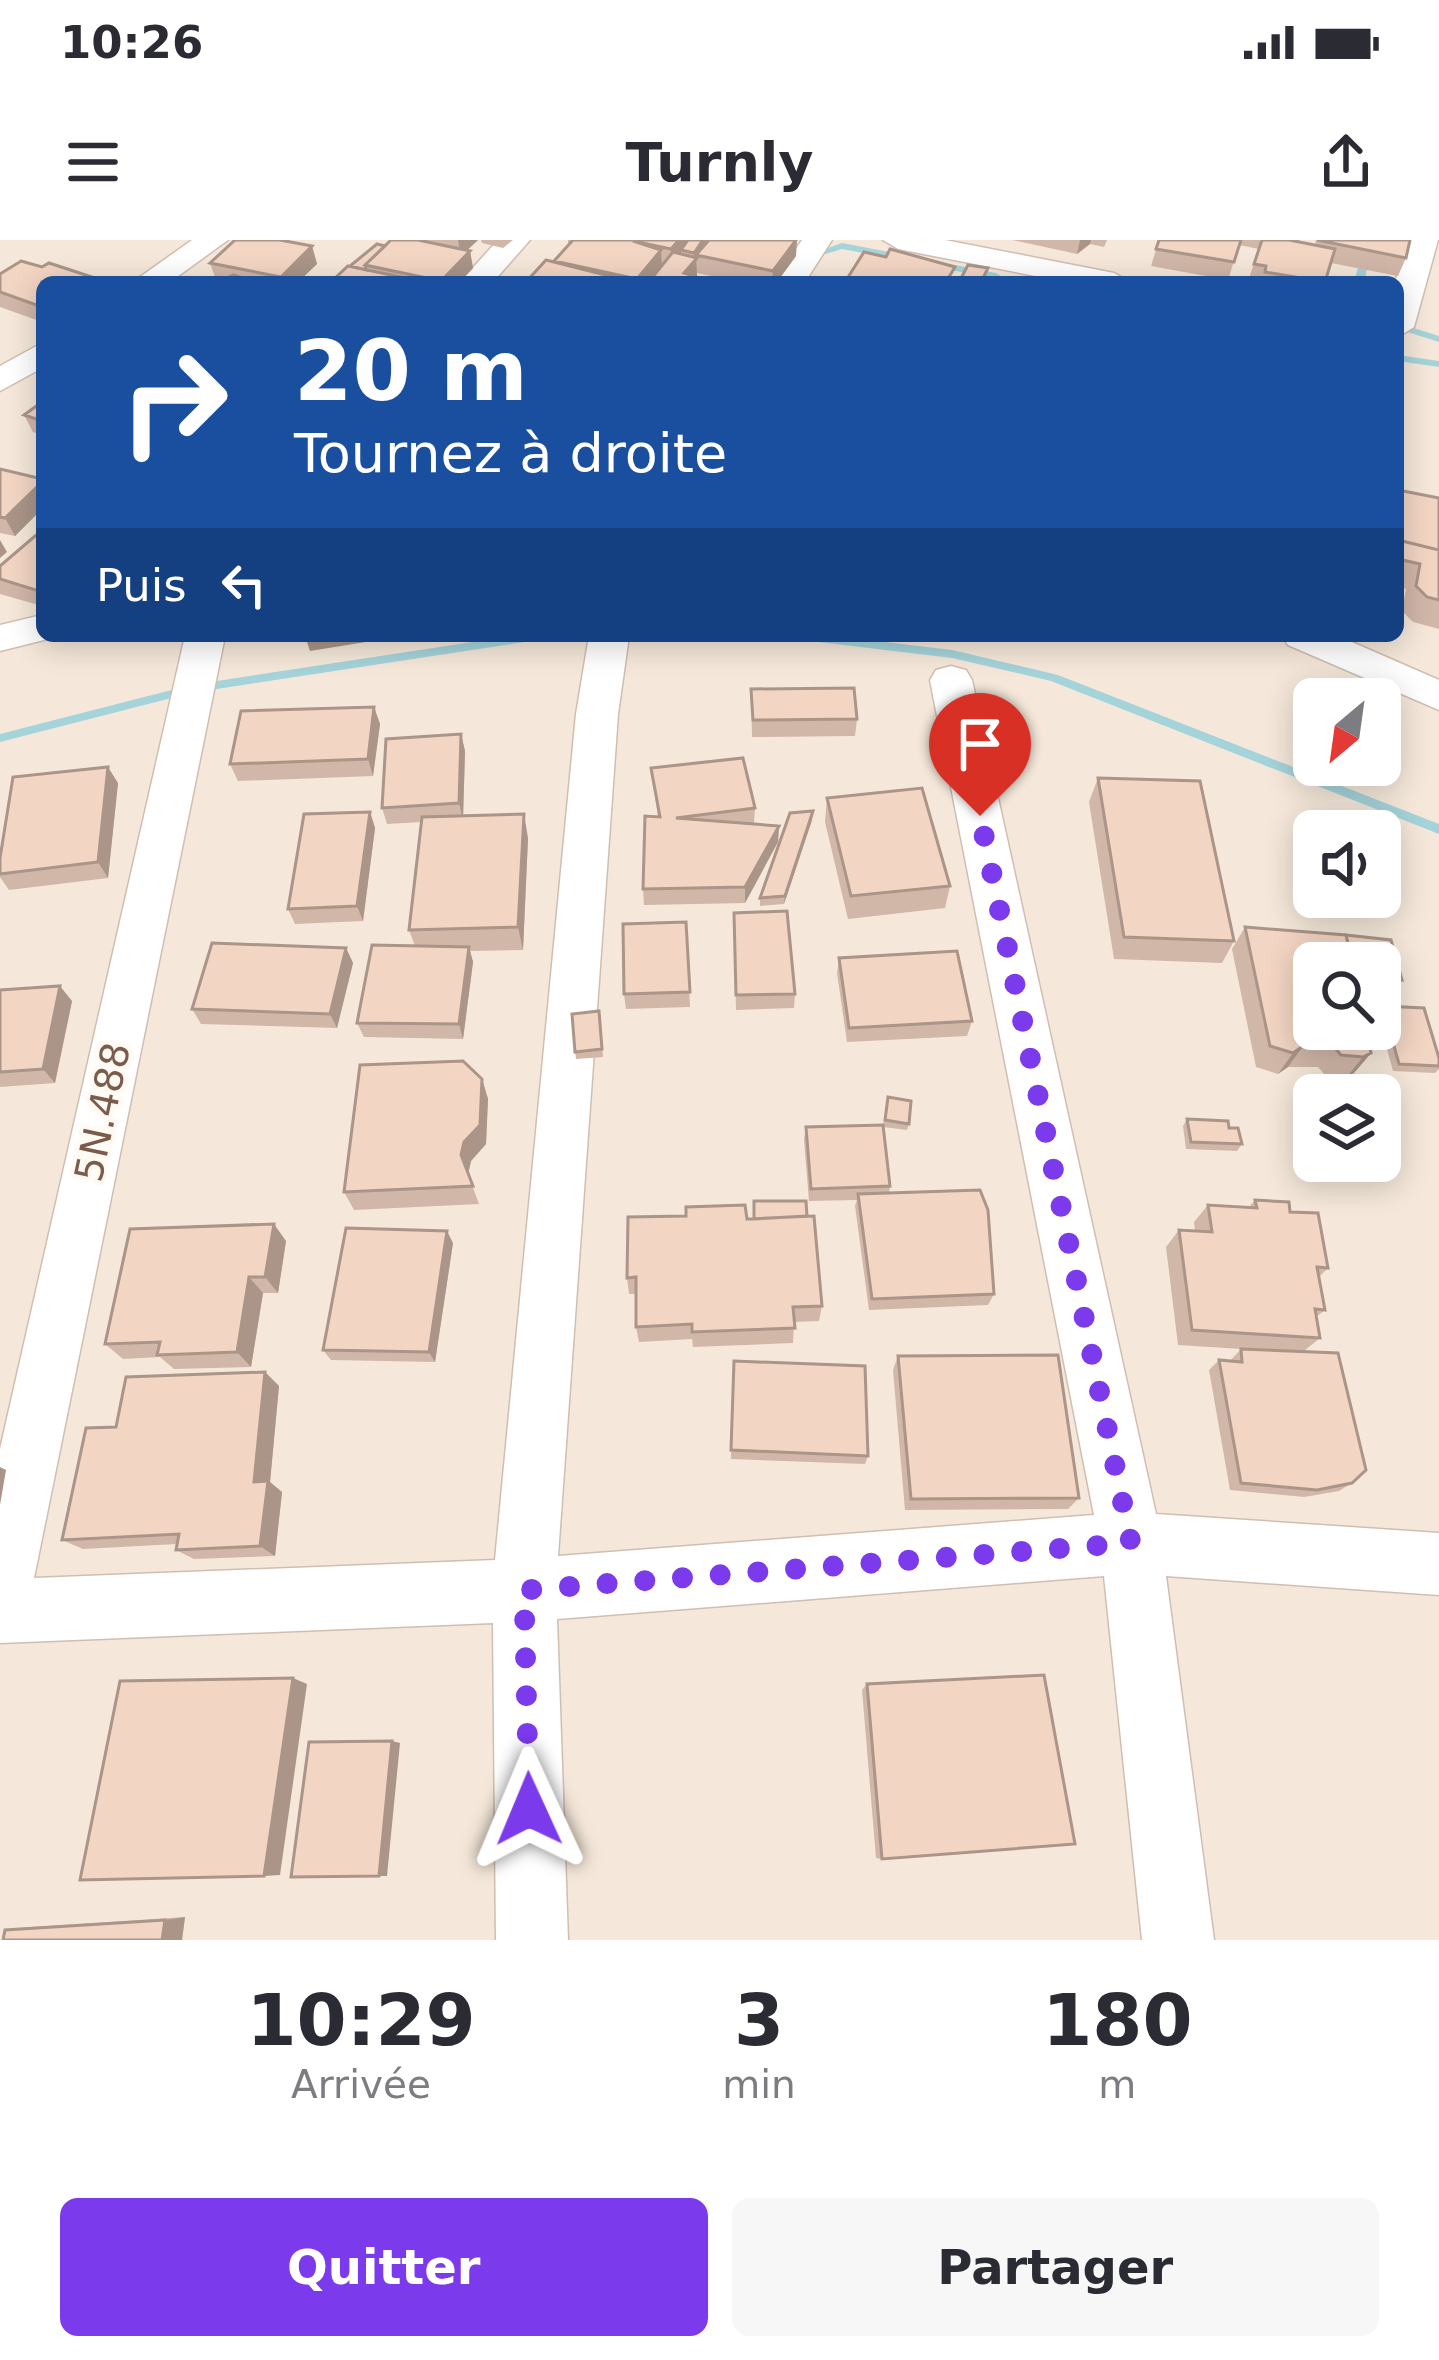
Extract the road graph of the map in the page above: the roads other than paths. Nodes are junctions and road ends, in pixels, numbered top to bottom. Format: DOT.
graph roads {
  1 [pos="213,240"];
  2 [pos="515,240"];
  3 [pos="818,240"];
  4 [pos="898,240"];
  5 [pos="1423,240"];
  6 [pos="158,276"];
  7 [pos="482,276"];
  8 [pos="793,276"];
  9 [pos="1111,276"];
  10 [pos="1405,335"];
  11 [pos="36,357"];
  12 [pos="0,381"];
  13 [pos="36,629"];
  14 [pos="0,638"];
  15 [pos="204,642"];
  16 [pos="1316,642"];
  17 [pos="608,643"];
  18 [pos="951,680"];
  19 [pos="1439,696"];
  20 [pos="1131,1543"];
  21 [pos="1439,1564"];
  22 [pos="0,1588"];
  23 [pos="524,1590"];
  24 [pos="0,1611"];
  25 [pos="532,1940"];
  26 [pos="1178,1940"];
  1 -- 6 [label="street"];
  2 -- 7 [label="street"];
  3 -- 8 [label="street"];
  4 -- 9 [label="street"];
  5 -- 10 [label="street"];
  11 -- 12 [label="street"];
  13 -- 14 [label="street"];
  15 -- 22 [label="street, 5N.488"];
  16 -- 19 [label="street"];
  17 -- 23 [label="street"];
  18 -- 20 [label="street"];
  20 -- 21 [label="street"];
  20 -- 23 [label="street"];
  20 -- 26 [label="street"];
  23 -- 24 [label="street"];
  23 -- 25 [label="street"];
}
